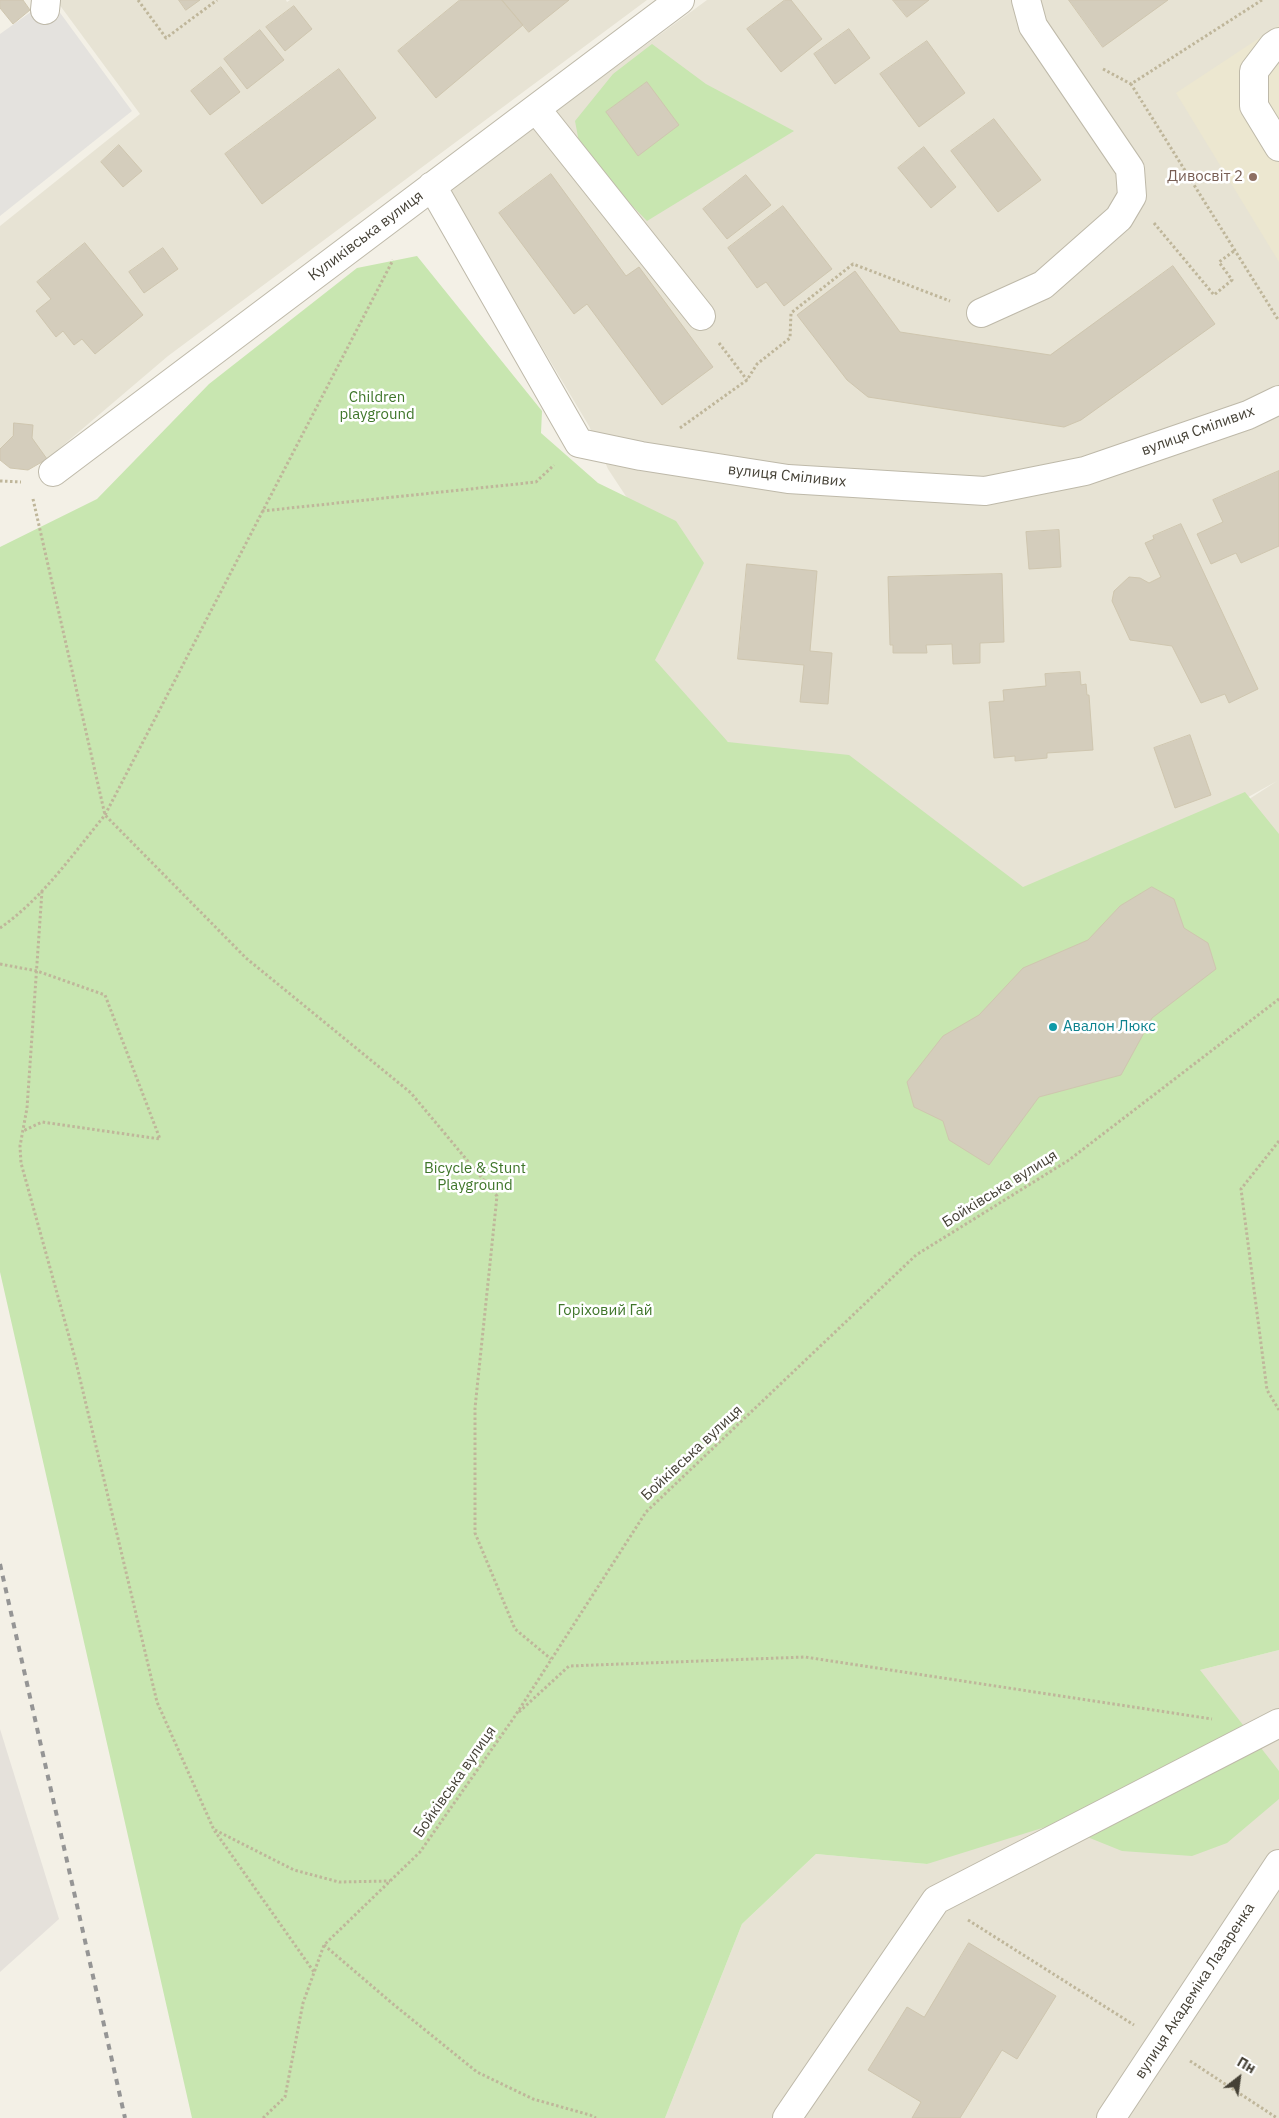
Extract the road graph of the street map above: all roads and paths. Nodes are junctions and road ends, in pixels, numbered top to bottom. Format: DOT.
graph roads {
  1 [pos="138,0"];
  2 [pos="217,0"];
  3 [pos="680,0"];
  4 [pos="1026,0"];
  5 [pos="1262,0"];
  6 [pos="1279,42"];
  7 [pos="1098,66"];
  8 [pos="1131,84"];
  9 [pos="537,110"];
  10 [pos="1279,147"];
  11 [pos="432,186"];
  12 [pos="1132,196"];
  13 [pos="1234,251"];
  14 [pos="395,257"];
  15 [pos="981,313"];
  16 [pos="701,316"];
  17 [pos="1279,321"];
  18 [pos="717,340"];
  19 [pos="747,380"];
  20 [pos="1279,400"];
  21 [pos="579,443"];
  22 [pos="641,456"];
  23 [pos="53,472"];
  24 [pos="31,491"];
  25 [pos="262,511"];
  26 [pos="105,815"];
  27 [pos="42,891"];
  28 [pos="0,928"];
  29 [pos="0,964"];
  30 [pos="37,971"];
  31 [pos="1279,999"];
  32 [pos="23,1131"];
  33 [pos="1279,1141"];
  34 [pos="1279,1410"];
  35 [pos="551,1660"];
  36 [pos="515,1716"];
  37 [pos="1275,1725"];
  38 [pos="214,1830"];
  39 [pos="1279,1864"];
  40 [pos="390,1881"];
  41 [pos="936,1900"];
  42 [pos="324,1945"];
  43 [pos="314,1973"];
  44 [pos="1161,2042"];
  45 [pos="263,2118"];
  46 [pos="596,2118"];
  47 [pos="788,2118"];
  48 [pos="1111,2118"];
  49 [pos="1278,2118"];
  1 -- 2 [label="path"];
  3 -- 9 [label="street, Куликівська вулиця"];
  4 -- 12 [label="street"];
  5 -- 8 [label="path"];
  6 -- 10 [label="street"];
  7 -- 8 [label="path"];
  8 -- 13 [label="path"];
  9 -- 11 [label="street, Куликівська вулиця"];
  9 -- 16 [label="street"];
  11 -- 21 [label="street"];
  11 -- 23 [label="street, Куликівська вулиця"];
  12 -- 13 [label="path"];
  12 -- 15 [label="street"];
  13 -- 17 [label="path"];
  14 -- 25 [label="path"];
  15 -- 19 [label="path"];
  18 -- 19 [label="path"];
  19 -- 22 [label="path"];
  20 -- 22 [label="street, вулиця Сміливих"];
  21 -- 22 [label="street, вулиця Сміливих"];
  21 -- 25 [label="path"];
  24 -- 26 [label="path"];
  25 -- 26 [label="path"];
  26 -- 27 [label="path"];
  26 -- 35 [label="path"];
  27 -- 28 [label="path"];
  27 -- 30 [label="path"];
  29 -- 30 [label="path"];
  30 -- 32 [label="path"];
  30 -- 32 [label="path"];
  31 -- 35 [label="path, Бойківська вулиця"];
  32 -- 38 [label="path"];
  33 -- 34 [label="path"];
  35 -- 36 [label="path, Бойківська вулиця"];
  36 -- 37 [label="path"];
  36 -- 40 [label="path, Бойківська вулиця"];
  37 -- 41 [label="street"];
  38 -- 40 [label="path"];
  38 -- 43 [label="path"];
  39 -- 44 [label="street, вулиця Академіка Лазаренка"];
  40 -- 42 [label="path, Бойківська вулиця"];
  41 -- 44 [label="path"];
  41 -- 47 [label="street"];
  42 -- 43 [label="path, Бойківська вулиця"];
  42 -- 46 [label="path"];
  43 -- 45 [label="path, Бойківська вулиця"];
  44 -- 48 [label="street, вулиця Академіка Лазаренка"];
  44 -- 49 [label="path"];
}
